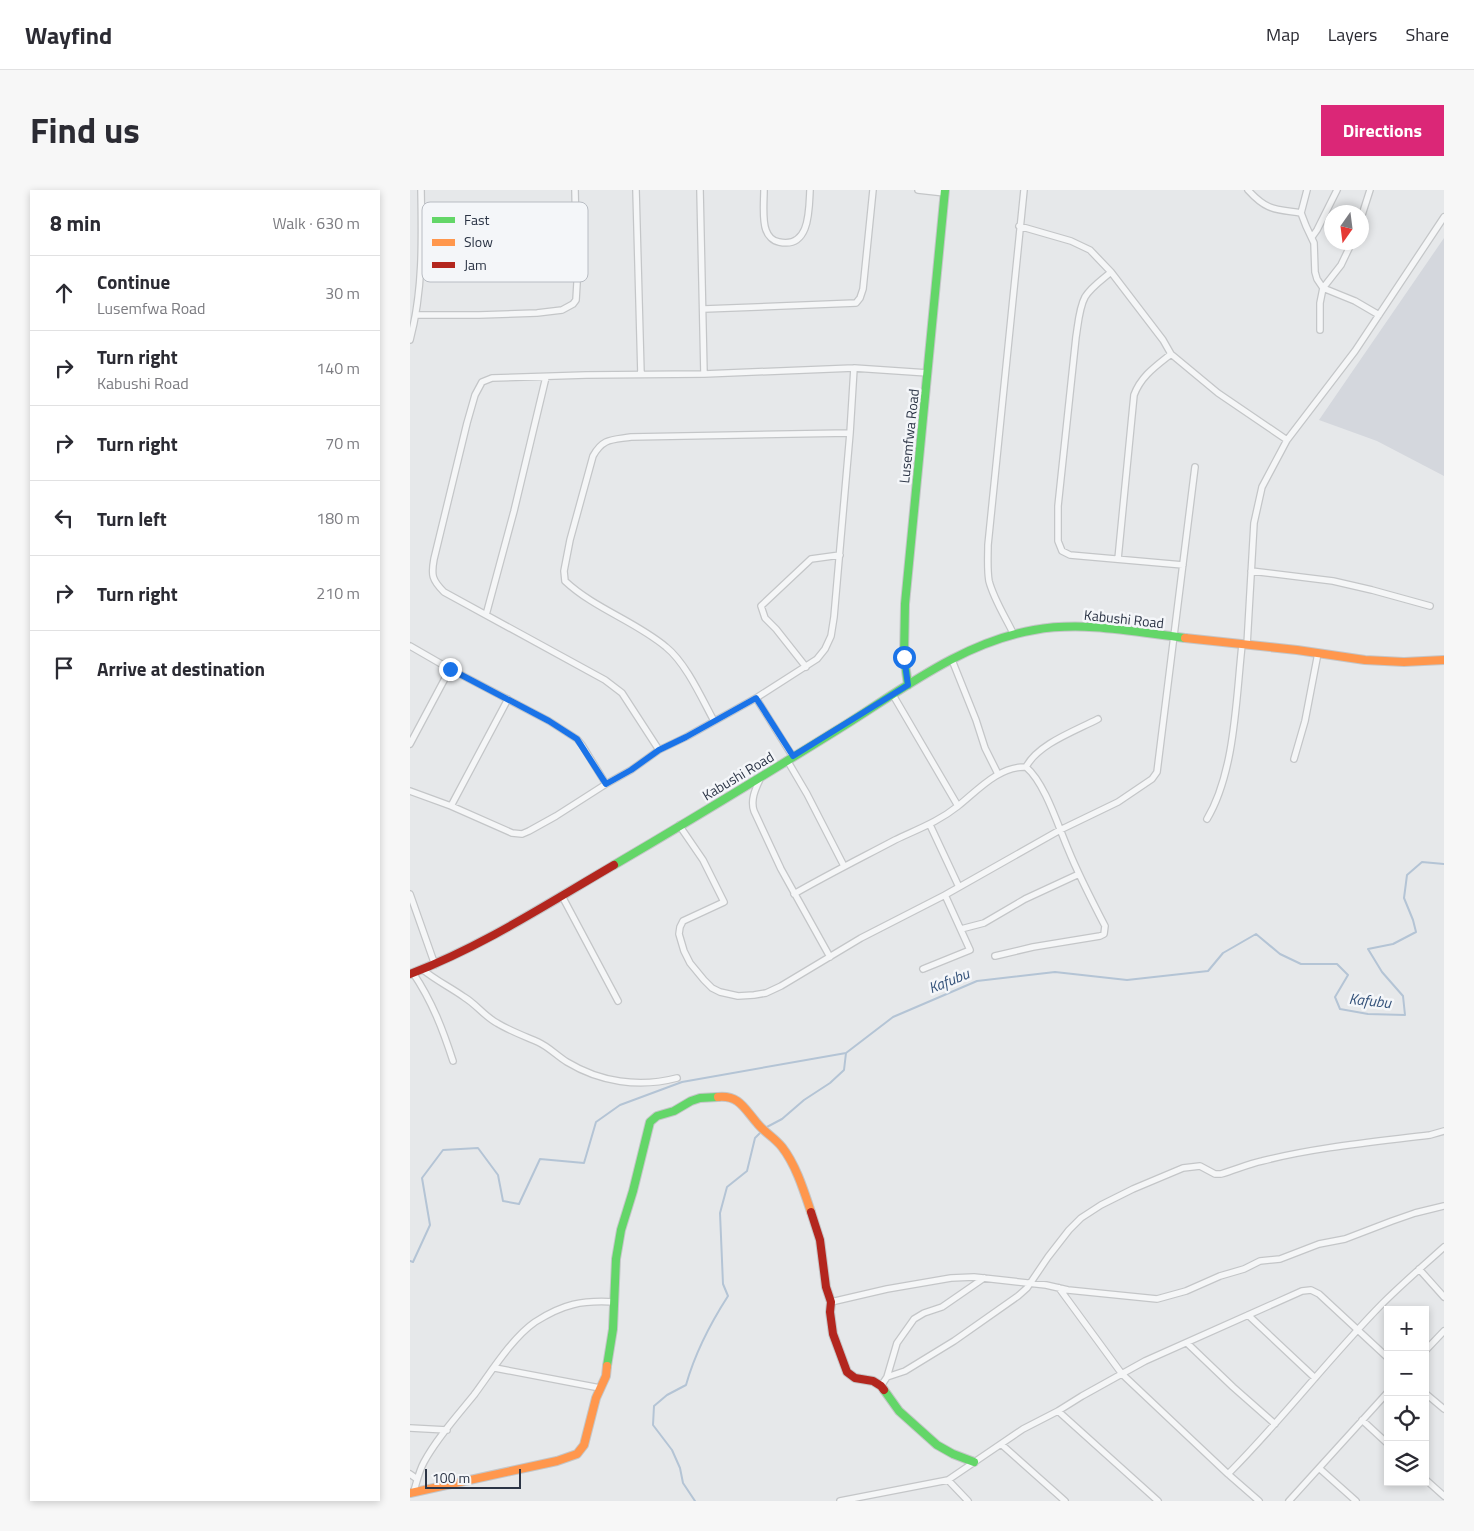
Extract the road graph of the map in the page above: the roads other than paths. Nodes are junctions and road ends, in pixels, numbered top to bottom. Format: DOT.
graph roads {
  1 [pos="421,190"];
  2 [pos="636,190"];
  3 [pos="700,190"];
  4 [pos="764,190"];
  5 [pos="810,190"];
  6 [pos="873,190"];
  7 [pos="918,190"];
  8 [pos="1024,190"];
  9 [pos="1248,190"];
  10 [pos="1307,190"];
  11 [pos="1337,190"];
  12 [pos="1370,190"];
  13 [pos="945,192"];
  14 [pos="1365,205"];
  15 [pos="1301,213"];
  16 [pos="1444,217"];
  17 [pos="1019,226"];
  18 [pos="1312,237"];
  19 [pos="1348,250"];
  20 [pos="422,254"];
  21 [pos="1111,272"];
  22 [pos="577,282"];
  23 [pos="1323,288"];
  24 [pos="704,309"];
  25 [pos="416,315"];
  26 [pos="1378,315"];
  27 [pos="1320,330"];
  28 [pos="410,340"];
  29 [pos="1171,354"];
  30 [pos="854,368"];
  31 [pos="928,373"];
  32 [pos="642,374"];
  33 [pos="704,374"];
  34 [pos="546,377"];
  35 [pos="850,433"];
  36 [pos="1287,440"];
  37 [pos="1195,467"];
  38 [pos="840,555"];
  39 [pos="1118,560"];
  40 [pos="1183,565"];
  41 [pos="1251,570"];
  42 [pos="1430,606"];
  43 [pos="486,615"];
  44 [pos="1014,635"];
  45 [pos="1174,638"];
  46 [pos="1244,645"];
  47 [pos="410,646"];
  48 [pos="1318,653"];
  49 [pos="952,660"];
  50 [pos="1444,660"];
  51 [pos="806,667"];
  52 [pos="450,669"];
  53 [pos="908,685"];
  54 [pos="893,695"];
  55 [pos="756,698"];
  56 [pos="508,700"];
  57 [pos="1098,719"];
  58 [pos="714,722"];
  59 [pos="410,744"];
  60 [pos="659,750"];
  61 [pos="790,758"];
  62 [pos="1294,759"];
  63 [pos="1026,767"];
  64 [pos="998,774"];
  65 [pos="761,776"];
  66 [pos="606,784"];
  67 [pos="410,792"];
  68 [pos="451,806"];
  69 [pos="958,806"];
  70 [pos="1207,818"];
  71 [pos="679,825"];
  72 [pos="930,825"];
  73 [pos="1060,830"];
  74 [pos="844,866"];
  75 [pos="1079,874"];
  76 [pos="959,887"];
  77 [pos="410,894"];
  78 [pos="794,894"];
  79 [pos="945,895"];
  80 [pos="562,896"];
  81 [pos="961,929"];
  82 [pos="995,956"];
  83 [pos="830,957"];
  84 [pos="434,964"];
  85 [pos="924,969"];
  86 [pos="422,970"];
  87 [pos="412,973"];
  88 [pos="618,1001"];
  89 [pos="453,1061"];
  90 [pos="677,1078"];
  91 [pos="1444,1131"];
  92 [pos="1444,1206"];
  93 [pos="1444,1247"];
  94 [pos="1419,1269"];
  95 [pos="984,1278"];
  96 [pos="1031,1283"];
  97 [pos="1059,1288"];
  98 [pos="1444,1297"];
  99 [pos="615,1302"];
  100 [pos="831,1302"];
  101 [pos="1248,1315"];
  102 [pos="1358,1330"];
  103 [pos="1444,1331"];
  104 [pos="1187,1343"];
  105 [pos="1429,1347"];
  106 [pos="1384,1354"];
  107 [pos="495,1368"];
  108 [pos="1122,1374"];
  109 [pos="887,1377"];
  110 [pos="1315,1378"];
  111 [pos="881,1386"];
  112 [pos="600,1388"];
  113 [pos="1384,1396"];
  114 [pos="1429,1396"];
  115 [pos="1444,1409"];
  116 [pos="1058,1411"];
  117 [pos="1362,1420"];
  118 [pos="1275,1424"];
  119 [pos="410,1428"];
  120 [pos="447,1430"];
  121 [pos="1385,1441"];
  122 [pos="1001,1444"];
  123 [pos="974,1462"];
  124 [pos="1319,1468"];
  125 [pos="410,1474"];
  126 [pos="1228,1474"];
  127 [pos="417,1479"];
  128 [pos="948,1480"];
  129 [pos="1429,1482"];
  130 [pos="412,1492"];
  131 [pos="1444,1496"];
  132 [pos="840,1501"];
  133 [pos="968,1501"];
  134 [pos="1065,1501"];
  135 [pos="1158,1501"];
  136 [pos="1259,1501"];
  137 [pos="1289,1501"];
  138 [pos="1356,1501"];
  1 -- 20 [label="street"];
  2 -- 32 [label="street"];
  3 -- 24 [label="street"];
  4 -- 5 [label="street"];
  6 -- 24 [label="street"];
  7 -- 13 [label="street"];
  8 -- 17 [label="street"];
  9 -- 15 [label="street"];
  10 -- 15 [label="street"];
  11 -- 18 [label="street"];
  12 -- 14 [label="street"];
  13 -- 31 [label="street, Lusemfwa Road"];
  15 -- 18 [label="street"];
  16 -- 26 [label="street"];
  17 -- 21 [label="street"];
  17 -- 44 [label="street"];
  18 -- 23 [label="street"];
  19 -- 23 [label="street"];
  20 -- 25 [label="street"];
  21 -- 29 [label="street"];
  21 -- 39 [label="street"];
  22 -- 25 [label="street"];
  23 -- 26 [label="street"];
  23 -- 27 [label="street"];
  24 -- 33 [label="street"];
  25 -- 28 [label="street"];
  26 -- 36 [label="street"];
  29 -- 36 [label="street"];
  29 -- 39 [label="street"];
  30 -- 31 [label="street"];
  30 -- 33 [label="street"];
  30 -- 35 [label="street"];
  31 -- 53 [label="street, Lusemfwa Road"];
  32 -- 33 [label="street"];
  32 -- 34 [label="street"];
  34 -- 43 [label="street"];
  34 -- 43 [label="street"];
  35 -- 38 [label="street"];
  35 -- 58 [label="street"];
  36 -- 41 [label="street"];
  37 -- 40 [label="street"];
  38 -- 51 [label="street"];
  38 -- 51 [label="street"];
  39 -- 40 [label="street"];
  40 -- 45 [label="street"];
  41 -- 42 [label="street"];
  41 -- 46 [label="street"];
  43 -- 60 [label="street"];
  44 -- 45 [label="street, Kabushi Road"];
  44 -- 49 [label="street, Kabushi Road"];
  45 -- 46 [label="street, Kabushi Road"];
  45 -- 73 [label="street"];
  46 -- 48 [label="street, Kabushi Road"];
  46 -- 70 [label="street"];
  47 -- 52 [label="street"];
  48 -- 50 [label="street, Kabushi Road"];
  48 -- 62 [label="street"];
  49 -- 53 [label="street, Kabushi Road"];
  49 -- 64 [label="street"];
  51 -- 55 [label="street"];
  52 -- 56 [label="street"];
  52 -- 59 [label="street"];
  53 -- 54 [label="street, Kabushi Road"];
  54 -- 61 [label="street, Kabushi Road"];
  54 -- 69 [label="street"];
  55 -- 58 [label="street"];
  55 -- 61 [label="street"];
  56 -- 66 [label="street"];
  56 -- 68 [label="street"];
  57 -- 63 [label="street"];
  58 -- 60 [label="street"];
  60 -- 66 [label="street"];
  61 -- 65 [label="street, Kabushi Road"];
  61 -- 74 [label="street"];
  63 -- 64 [label="street"];
  63 -- 73 [label="street"];
  64 -- 69 [label="street"];
  65 -- 71 [label="street, Kabushi Road"];
  65 -- 78 [label="street"];
  66 -- 68 [label="street"];
  67 -- 68 [label="street"];
  69 -- 72 [label="street"];
  71 -- 80 [label="street, Kabushi Road"];
  71 -- 83 [label="street"];
  72 -- 74 [label="street"];
  72 -- 76 [label="street"];
  73 -- 75 [label="street"];
  73 -- 76 [label="street"];
  74 -- 78 [label="street"];
  75 -- 81 [label="street"];
  75 -- 82 [label="street"];
  76 -- 79 [label="street"];
  77 -- 84 [label="street"];
  78 -- 83 [label="street"];
  79 -- 81 [label="street"];
  79 -- 83 [label="street"];
  80 -- 84 [label="street, Kabushi Road"];
  80 -- 88 [label="street"];
  81 -- 85 [label="street"];
  84 -- 86 [label="street, Kabushi Road"];
  86 -- 87 [label="street, Kabushi Road"];
  86 -- 90 [label="street"];
  87 -- 89 [label="street"];
  91 -- 96 [label="street"];
  92 -- 97 [label="street"];
  93 -- 94 [label="street"];
  94 -- 98 [label="street"];
  94 -- 102 [label="street"];
  95 -- 96 [label="street"];
  95 -- 100 [label="street"];
  95 -- 109 [label="street"];
  96 -- 97 [label="street"];
  96 -- 109 [label="street"];
  97 -- 108 [label="street"];
  99 -- 100 [label="street"];
  99 -- 107 [label="street"];
  99 -- 112 [label="street"];
  100 -- 111 [label="street"];
  101 -- 102 [label="street"];
  101 -- 104 [label="street"];
  101 -- 110 [label="street"];
  102 -- 106 [label="street"];
  102 -- 110 [label="street"];
  103 -- 105 [label="street"];
  104 -- 108 [label="street"];
  104 -- 118 [label="street"];
  107 -- 112 [label="street"];
  107 -- 120 [label="street"];
  108 -- 116 [label="street"];
  108 -- 126 [label="street"];
  109 -- 111 [label="street"];
  110 -- 118 [label="street"];
  111 -- 123 [label="street"];
  112 -- 130 [label="street"];
  113 -- 117 [label="street"];
  114 -- 115 [label="street"];
  116 -- 122 [label="street"];
  116 -- 135 [label="street"];
  117 -- 121 [label="street"];
  117 -- 124 [label="street"];
  118 -- 126 [label="street"];
  119 -- 120 [label="street"];
  120 -- 127 [label="street"];
  122 -- 123 [label="street"];
  122 -- 134 [label="street"];
  123 -- 128 [label="street"];
  124 -- 137 [label="street"];
  124 -- 138 [label="street"];
  125 -- 127 [label="street"];
  126 -- 136 [label="street"];
  127 -- 130 [label="street"];
  128 -- 132 [label="street"];
  128 -- 133 [label="street"];
  129 -- 131 [label="street"];
}
